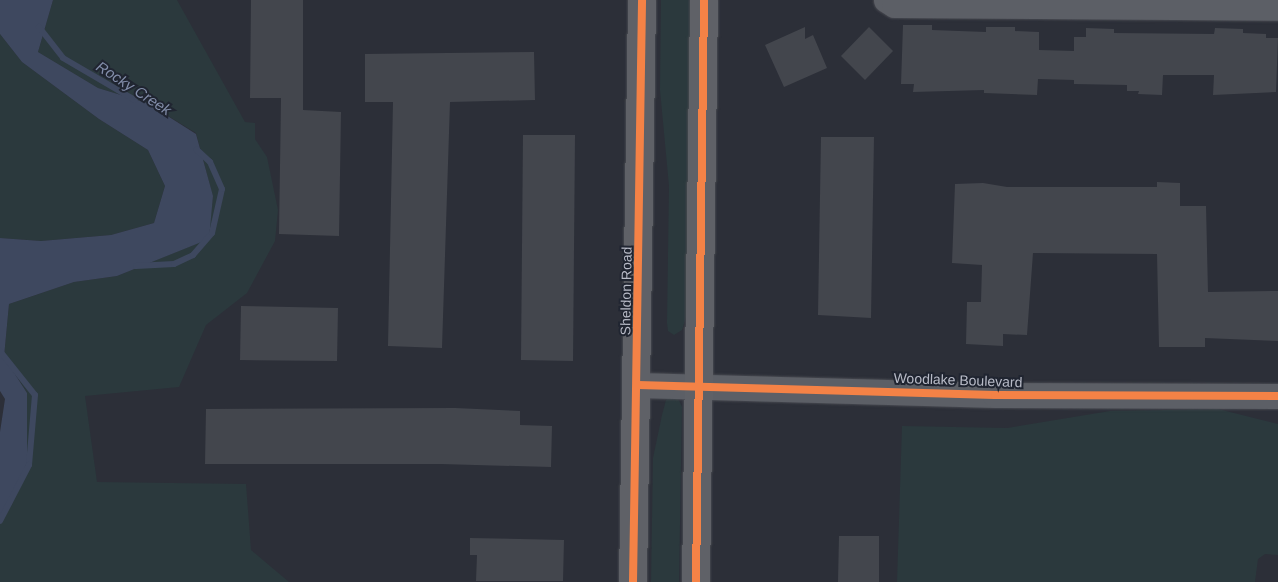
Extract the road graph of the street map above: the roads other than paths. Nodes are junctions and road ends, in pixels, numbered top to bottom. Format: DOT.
graph roads {
  1 [pos="642,0"];
  2 [pos="704,0"];
  3 [pos="886,0"];
  4 [pos="1064,4"];
  5 [pos="1278,8"];
  6 [pos="700,384"];
  7 [pos="638,385"];
  8 [pos="1278,396"];
  9 [pos="633,582"];
  10 [pos="696,582"];
  1 -- 7 [label="main road, Sheldon Road"];
  2 -- 6 [label="main road"];
  3 -- 4 [label="street"];
  4 -- 5 [label="street"];
  6 -- 7 [label="street, Woodlake Boulevard"];
  6 -- 8 [label="street, Woodlake Boulevard"];
  6 -- 10 [label="main road"];
  7 -- 9 [label="main road, Sheldon Road"];
}
